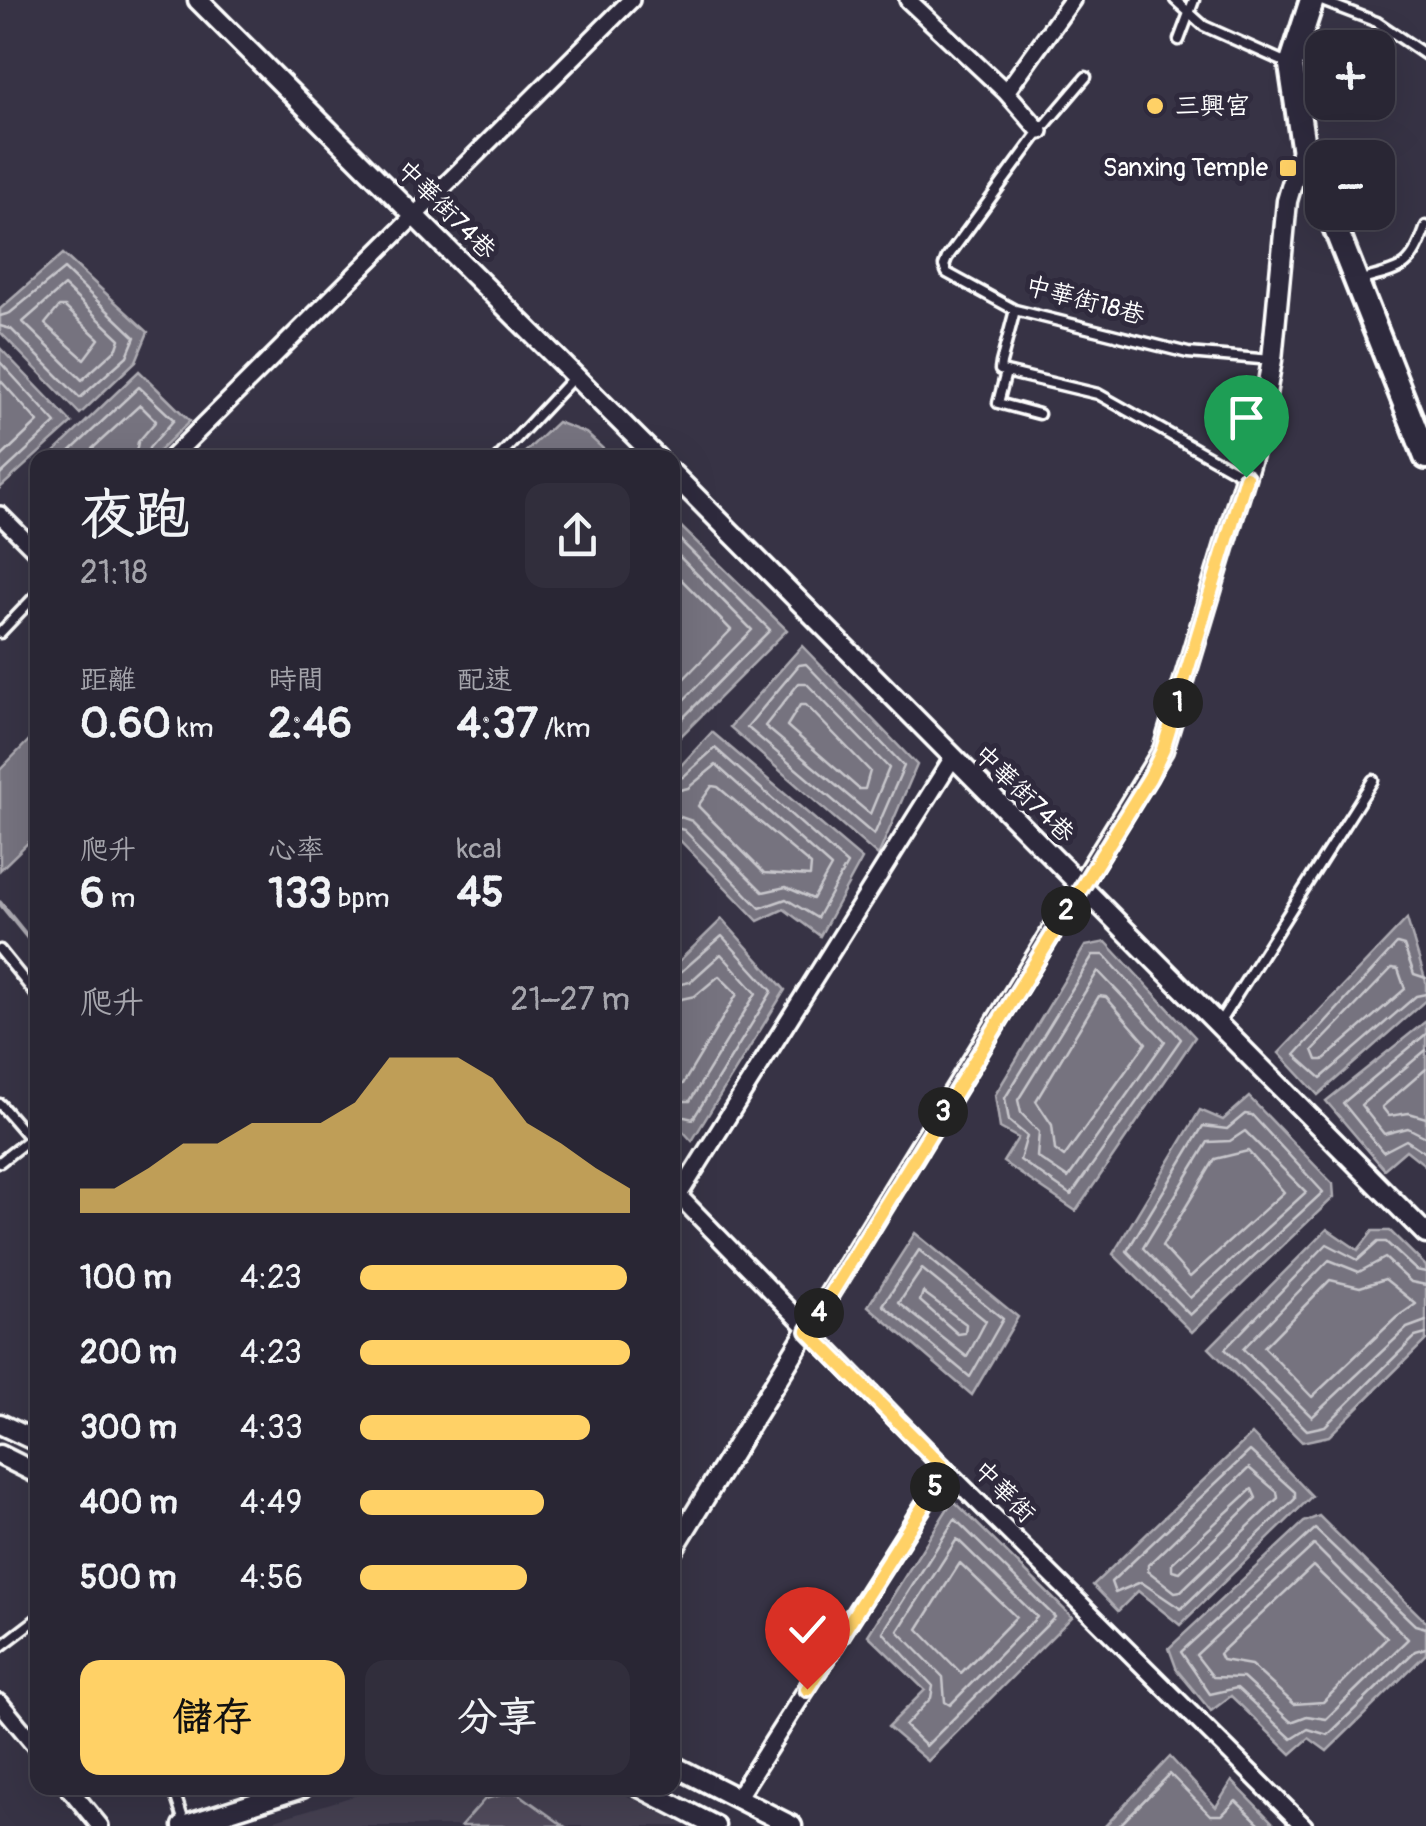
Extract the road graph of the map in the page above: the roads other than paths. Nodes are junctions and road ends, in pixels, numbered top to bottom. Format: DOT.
graph roads {
  1 [pos="198,0"];
  2 [pos="631,0"];
  3 [pos="908,0"];
  4 [pos="1072,0"];
  5 [pos="1175,0"];
  6 [pos="1194,0"];
  7 [pos="1315,0"];
  8 [pos="1189,13"];
  9 [pos="1179,40"];
  10 [pos="1426,55"];
  11 [pos="1291,65"];
  12 [pos="1086,77"];
  13 [pos="1006,92"];
  14 [pos="1040,130"];
  15 [pos="1302,146"];
  16 [pos="1305,154"];
  17 [pos="414,213"];
  18 [pos="1426,226"];
  19 [pos="1336,230"];
  20 [pos="1357,281"];
  21 [pos="1015,310"];
  22 [pos="1272,360"];
  23 [pos="1006,372"];
  24 [pos="576,375"];
  25 [pos="1039,414"];
  26 [pos="179,450"];
  27 [pos="506,450"];
  28 [pos="649,450"];
  29 [pos="1426,457"];
  30 [pos="1246,477"];
  31 [pos="680,481"];
  32 [pos="0,515"];
  33 [pos="30,545"];
  34 [pos="30,601"];
  35 [pos="0,633"];
  36 [pos="952,759"];
  37 [pos="1374,780"];
  38 [pos="1082,885"];
  39 [pos="0,950"];
  40 [pos="30,987"];
  41 [pos="1217,1027"];
  42 [pos="0,1104"];
  43 [pos="30,1132"];
  44 [pos="30,1139"];
  45 [pos="0,1162"];
  46 [pos="680,1189"];
  47 [pos="680,1202"];
  48 [pos="1426,1234"];
  49 [pos="808,1331"];
  50 [pos="0,1424"];
  51 [pos="30,1438"];
  52 [pos="0,1455"];
  53 [pos="30,1470"];
  54 [pos="946,1470"];
  55 [pos="680,1538"];
  56 [pos="30,1624"];
  57 [pos="0,1647"];
  58 [pos="0,1703"];
  59 [pos="30,1740"];
  60 [pos="680,1770"];
  61 [pos="74,1795"];
  62 [pos="176,1795"];
  63 [pos="269,1795"];
  64 [pos="654,1795"];
  65 [pos="737,1798"];
  66 [pos="100,1826"];
  67 [pos="184,1826"];
  68 [pos="714,1826"];
  69 [pos="792,1826"];
  70 [pos="1304,1826"];
  1 -- 17 [label="street, 中華街74巷"];
  2 -- 17 [label="street"];
  3 -- 13 [label="street"];
  4 -- 13 [label="street"];
  5 -- 8 [label="lane"];
  6 -- 8 [label="lane"];
  7 -- 10 [label="lane"];
  7 -- 11 [label="main road"];
  8 -- 9 [label="lane"];
  8 -- 11 [label="lane"];
  11 -- 15 [label="main road"];
  12 -- 14 [label="lane, 中華街18巷"];
  13 -- 14 [label="street"];
  14 -- 21 [label="lane, 中華街18巷"];
  15 -- 16 [label="main road"];
  15 -- 22 [label="street"];
  17 -- 24 [label="street, 中華街74巷"];
  17 -- 26 [label="street"];
  18 -- 20 [label="lane"];
  19 -- 20 [label="main road"];
  20 -- 29 [label="main road"];
  21 -- 22 [label="lane, 中華街18巷"];
  21 -- 23 [label="lane"];
  22 -- 30 [label="street"];
  23 -- 25 [label="lane"];
  23 -- 30 [label="lane"];
  24 -- 27 [label="lane"];
  24 -- 28 [label="street, 中華街74巷"];
  30 -- 38 [label="street"];
  31 -- 36 [label="street, 中華街74巷"];
  32 -- 33 [label="street"];
  34 -- 35 [label="lane"];
  36 -- 38 [label="street, 中華街74巷"];
  36 -- 46 [label="street"];
  37 -- 41 [label="lane"];
  38 -- 41 [label="street, 中華街74巷"];
  38 -- 49 [label="street"];
  39 -- 40 [label="lane"];
  41 -- 48 [label="street, 中華街74巷"];
  42 -- 43 [label="lane"];
  44 -- 45 [label="lane"];
  47 -- 49 [label="street, 中華街"];
  49 -- 54 [label="street, 中華街"];
  49 -- 55 [label="street"];
  50 -- 51 [label="street"];
  52 -- 53 [label="street"];
  54 -- 65 [label="street"];
  54 -- 70 [label="street, 中華街"];
  56 -- 57 [label="lane"];
  58 -- 59 [label="street"];
  60 -- 65 [label="street"];
  61 -- 66 [label="street"];
  62 -- 67 [label="lane"];
  63 -- 67 [label="street"];
  64 -- 68 [label="street"];
  65 -- 69 [label="street"];
}
